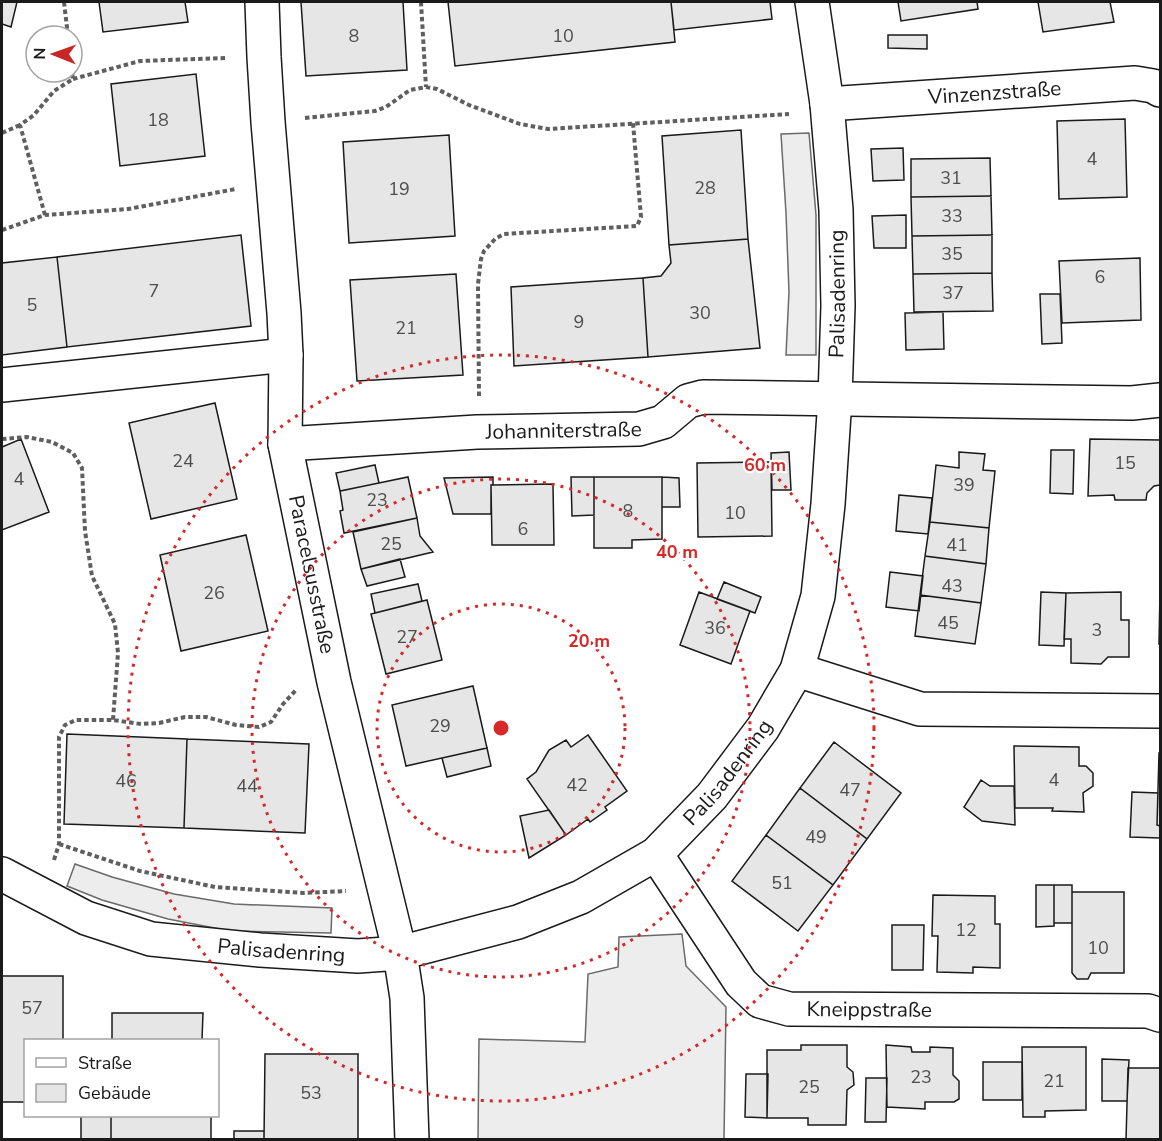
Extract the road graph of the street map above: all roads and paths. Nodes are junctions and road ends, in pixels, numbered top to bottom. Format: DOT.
graph roads {
  1 [pos="64,2"];
  2 [pos="262,2"];
  3 [pos="421,2"];
  4 [pos="812,2"];
  5 [pos="67,24"];
  6 [pos="264,57"];
  7 [pos="84,76"];
  8 [pos="64,84"];
  9 [pos="426,87"];
  10 [pos="1161,90"];
  11 [pos="827,108"];
  12 [pos="268,122"];
  13 [pos="633,123"];
  14 [pos="20,125"];
  15 [pos="2,133"];
  16 [pos="272,183"];
  17 [pos="45,215"];
  18 [pos="2,230"];
  19 [pos="286,355"];
  20 [pos="2,385"];
  21 [pos="835,398"];
  22 [pos="1161,400"];
  23 [pos="479,402"];
  24 [pos="2,439"];
  25 [pos="285,444"];
  26 [pos="797,670"];
  27 [pos="334,682"];
  28 [pos="1161,711"];
  29 [pos="113,720"];
  30 [pos="59,844"];
  31 [pos="656,854"];
  32 [pos="2,874"];
  33 [pos="384,889"];
  34 [pos="40,894"];
  35 [pos="400,953"];
  36 [pos="1161,1015"];
  37 [pos="412,1140"];
  1 -- 5 [label="path"];
  2 -- 6 [label="street, Paracelsusstraße"];
  3 -- 9 [label="path"];
  4 -- 11 [label="street, Palisadenring"];
  6 -- 7 [label="path"];
  6 -- 12 [label="street, Paracelsusstraße"];
  8 -- 14 [label="path"];
  9 -- 12 [label="path"];
  9 -- 13 [label="path"];
  10 -- 11 [label="street, Vinzenzstraße"];
  11 -- 13 [label="path"];
  11 -- 21 [label="street, Palisadenring"];
  12 -- 16 [label="street, Paracelsusstraße"];
  13 -- 23 [label="path"];
  14 -- 15 [label="path"];
  14 -- 17 [label="path"];
  16 -- 17 [label="path"];
  16 -- 19 [label="street, Paracelsusstraße"];
  17 -- 18 [label="path"];
  19 -- 20 [label="street"];
  19 -- 25 [label="street, Paracelsusstraße"];
  21 -- 22 [label="street"];
  21 -- 25 [label="street, Johanniterstraße"];
  21 -- 26 [label="street, Palisadenring"];
  24 -- 29 [label="path"];
  25 -- 27 [label="street, Paracelsusstraße"];
  26 -- 28 [label="street"];
  26 -- 31 [label="street, Palisadenring"];
  27 -- 29 [label="path"];
  27 -- 33 [label="street, Paracelsusstraße"];
  29 -- 30 [label="path"];
  30 -- 33 [label="path"];
  30 -- 34 [label="path"];
  31 -- 35 [label="street, Palisadenring"];
  31 -- 36 [label="street, Kneippstraße"];
  32 -- 34 [label="street, Palisadenring"];
  33 -- 35 [label="street, Paracelsusstraße"];
  34 -- 35 [label="street, Palisadenring"];
  35 -- 37 [label="street, Paracelsusstraße"];
}
